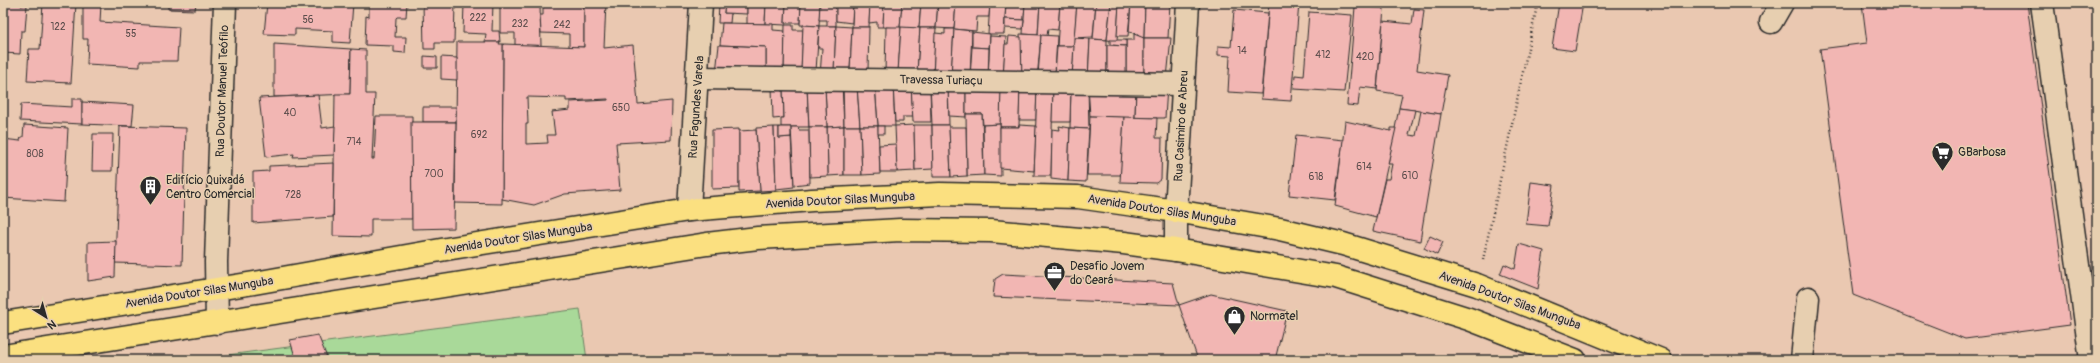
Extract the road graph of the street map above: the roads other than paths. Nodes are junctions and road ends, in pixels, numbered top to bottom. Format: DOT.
graph roads {
  1 [pos="225,3"];
  2 [pos="701,3"];
  3 [pos="1188,3"];
  4 [pos="1782,3"];
  5 [pos="2042,3"];
  6 [pos="1771,22"];
  7 [pos="698,78"];
  8 [pos="1183,84"];
  9 [pos="689,210"];
  10 [pos="1176,211"];
  11 [pos="1176,250"];
  12 [pos="217,289"];
  13 [pos="1808,298"];
  14 [pos="3,323"];
  15 [pos="217,323"];
  16 [pos="3,356"];
  17 [pos="1575,360"];
  18 [pos="1661,360"];
  19 [pos="1802,360"];
  20 [pos="2091,360"];
  1 -- 12 [label="street, Rua Doutor Manuel Teófilo"];
  2 -- 7 [label="street, Rua Fagundes Varela"];
  3 -- 8 [label="street, Rua Casimiro de Abreu"];
  4 -- 6 [label="street"];
  5 -- 20 [label="street"];
  7 -- 8 [label="street, Travessa Turiaçu"];
  7 -- 9 [label="street, Rua Fagundes Varela"];
  8 -- 10 [label="street, Rua Casimiro de Abreu"];
  9 -- 10 [label="main road, Avenida Doutor Silas Munguba"];
  9 -- 12 [label="main road, Avenida Doutor Silas Munguba"];
  10 -- 11 [label="street, Rua Casimiro de Abreu"];
  10 -- 18 [label="main road, Avenida Doutor Silas Munguba"];
  11 -- 15 [label="main road"];
  11 -- 17 [label="main road"];
  12 -- 14 [label="main road, Avenida Doutor Silas Munguba"];
  12 -- 15 [label="street, Rua Doutor Manuel Teófilo"];
  13 -- 19 [label="street"];
  15 -- 16 [label="main road"];
}
